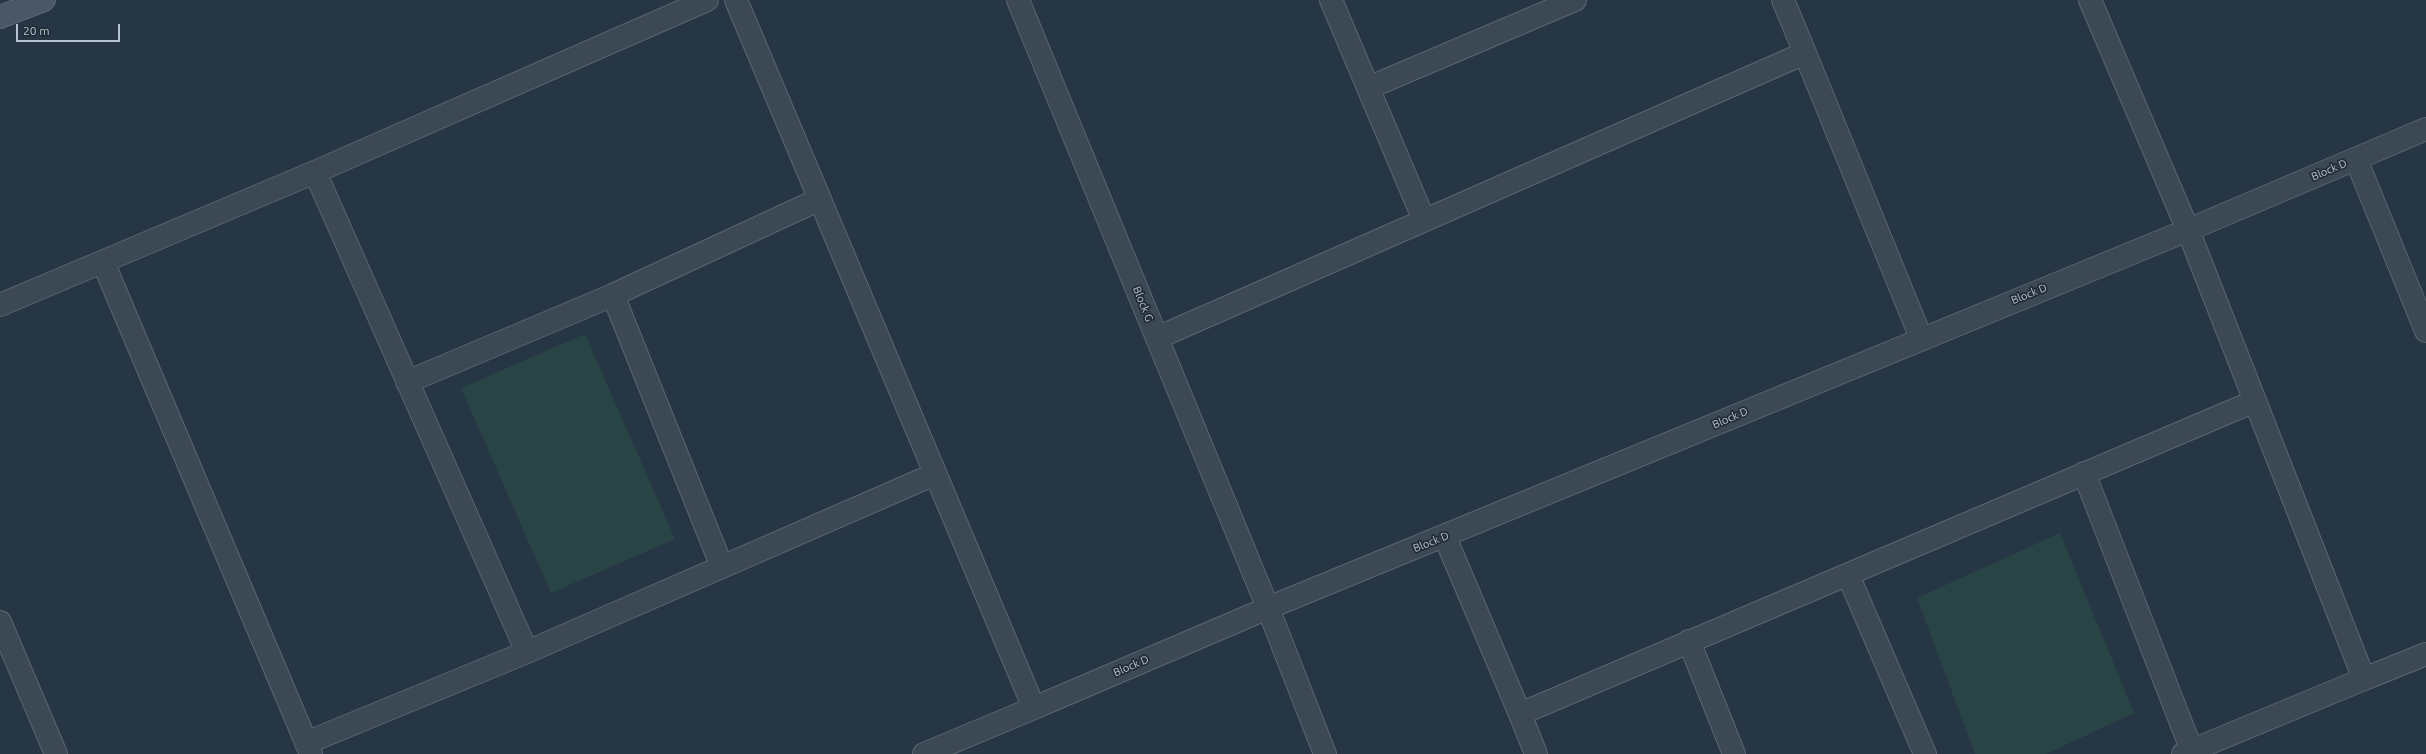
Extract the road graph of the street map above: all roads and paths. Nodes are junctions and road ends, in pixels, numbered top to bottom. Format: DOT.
graph roads {
  1 [pos="44,0"];
  2 [pos="708,0"];
  3 [pos="736,0"];
  4 [pos="1018,0"];
  5 [pos="1331,0"];
  6 [pos="1575,0"];
  7 [pos="1783,0"];
  8 [pos="2096,2"];
  9 [pos="0,17"];
  10 [pos="1805,53"];
  11 [pos="1368,88"];
  12 [pos="2426,129"];
  13 [pos="2356,159"];
  14 [pos="315,172"];
  15 [pos="820,199"];
  16 [pos="1424,220"];
  17 [pos="2188,230"];
  18 [pos="103,262"];
  19 [pos="613,295"];
  20 [pos="0,306"];
  21 [pos="2426,331"];
  22 [pos="1157,338"];
  23 [pos="1921,338"];
  24 [pos="407,382"];
  25 [pos="2255,401"];
  26 [pos="2084,473"];
  27 [pos="934,474"];
  28 [pos="1445,537"];
  29 [pos="722,567"];
  30 [pos="1848,575"];
  31 [pos="1268,608"];
  32 [pos="0,622"];
  33 [pos="1688,641"];
  34 [pos="526,652"];
  35 [pos="2426,654"];
  36 [pos="2364,679"];
  37 [pos="1034,708"];
  38 [pos="1520,714"];
  39 [pos="309,749"];
  40 [pos="2188,752"];
  41 [pos="56,754"];
  42 [pos="924,754"];
  43 [pos="1325,754"];
  44 [pos="1536,754"];
  45 [pos="1734,754"];
  46 [pos="1925,754"];
  1 -- 9 [label="street"];
  2 -- 14 [label="street"];
  3 -- 15 [label="street"];
  4 -- 22 [label="street, Block G"];
  5 -- 11 [label="street"];
  6 -- 11 [label="street"];
  7 -- 10 [label="street"];
  8 -- 17 [label="street"];
  10 -- 16 [label="street"];
  10 -- 23 [label="street"];
  11 -- 16 [label="street"];
  12 -- 13 [label="street, Block D"];
  13 -- 17 [label="street, Block D"];
  13 -- 21 [label="street"];
  14 -- 18 [label="street"];
  14 -- 24 [label="street"];
  15 -- 19 [label="street"];
  15 -- 27 [label="street"];
  16 -- 22 [label="street"];
  17 -- 23 [label="street, Block D"];
  17 -- 25 [label="street"];
  18 -- 20 [label="street"];
  18 -- 39 [label="street"];
  19 -- 24 [label="street"];
  19 -- 29 [label="street"];
  22 -- 31 [label="street, Block G"];
  23 -- 28 [label="street, Block D"];
  24 -- 34 [label="street"];
  25 -- 26 [label="street"];
  25 -- 36 [label="street"];
  26 -- 30 [label="street"];
  26 -- 40 [label="street"];
  27 -- 29 [label="street"];
  27 -- 37 [label="street"];
  28 -- 31 [label="street, Block D"];
  28 -- 38 [label="street"];
  29 -- 34 [label="street"];
  30 -- 33 [label="street"];
  30 -- 46 [label="street"];
  31 -- 37 [label="street, Block D"];
  31 -- 43 [label="street, Block G"];
  32 -- 41 [label="street"];
  33 -- 38 [label="street"];
  33 -- 45 [label="street"];
  34 -- 39 [label="street"];
  35 -- 36 [label="street"];
  36 -- 40 [label="street"];
  37 -- 42 [label="street, Block D"];
  38 -- 44 [label="street"];
}
